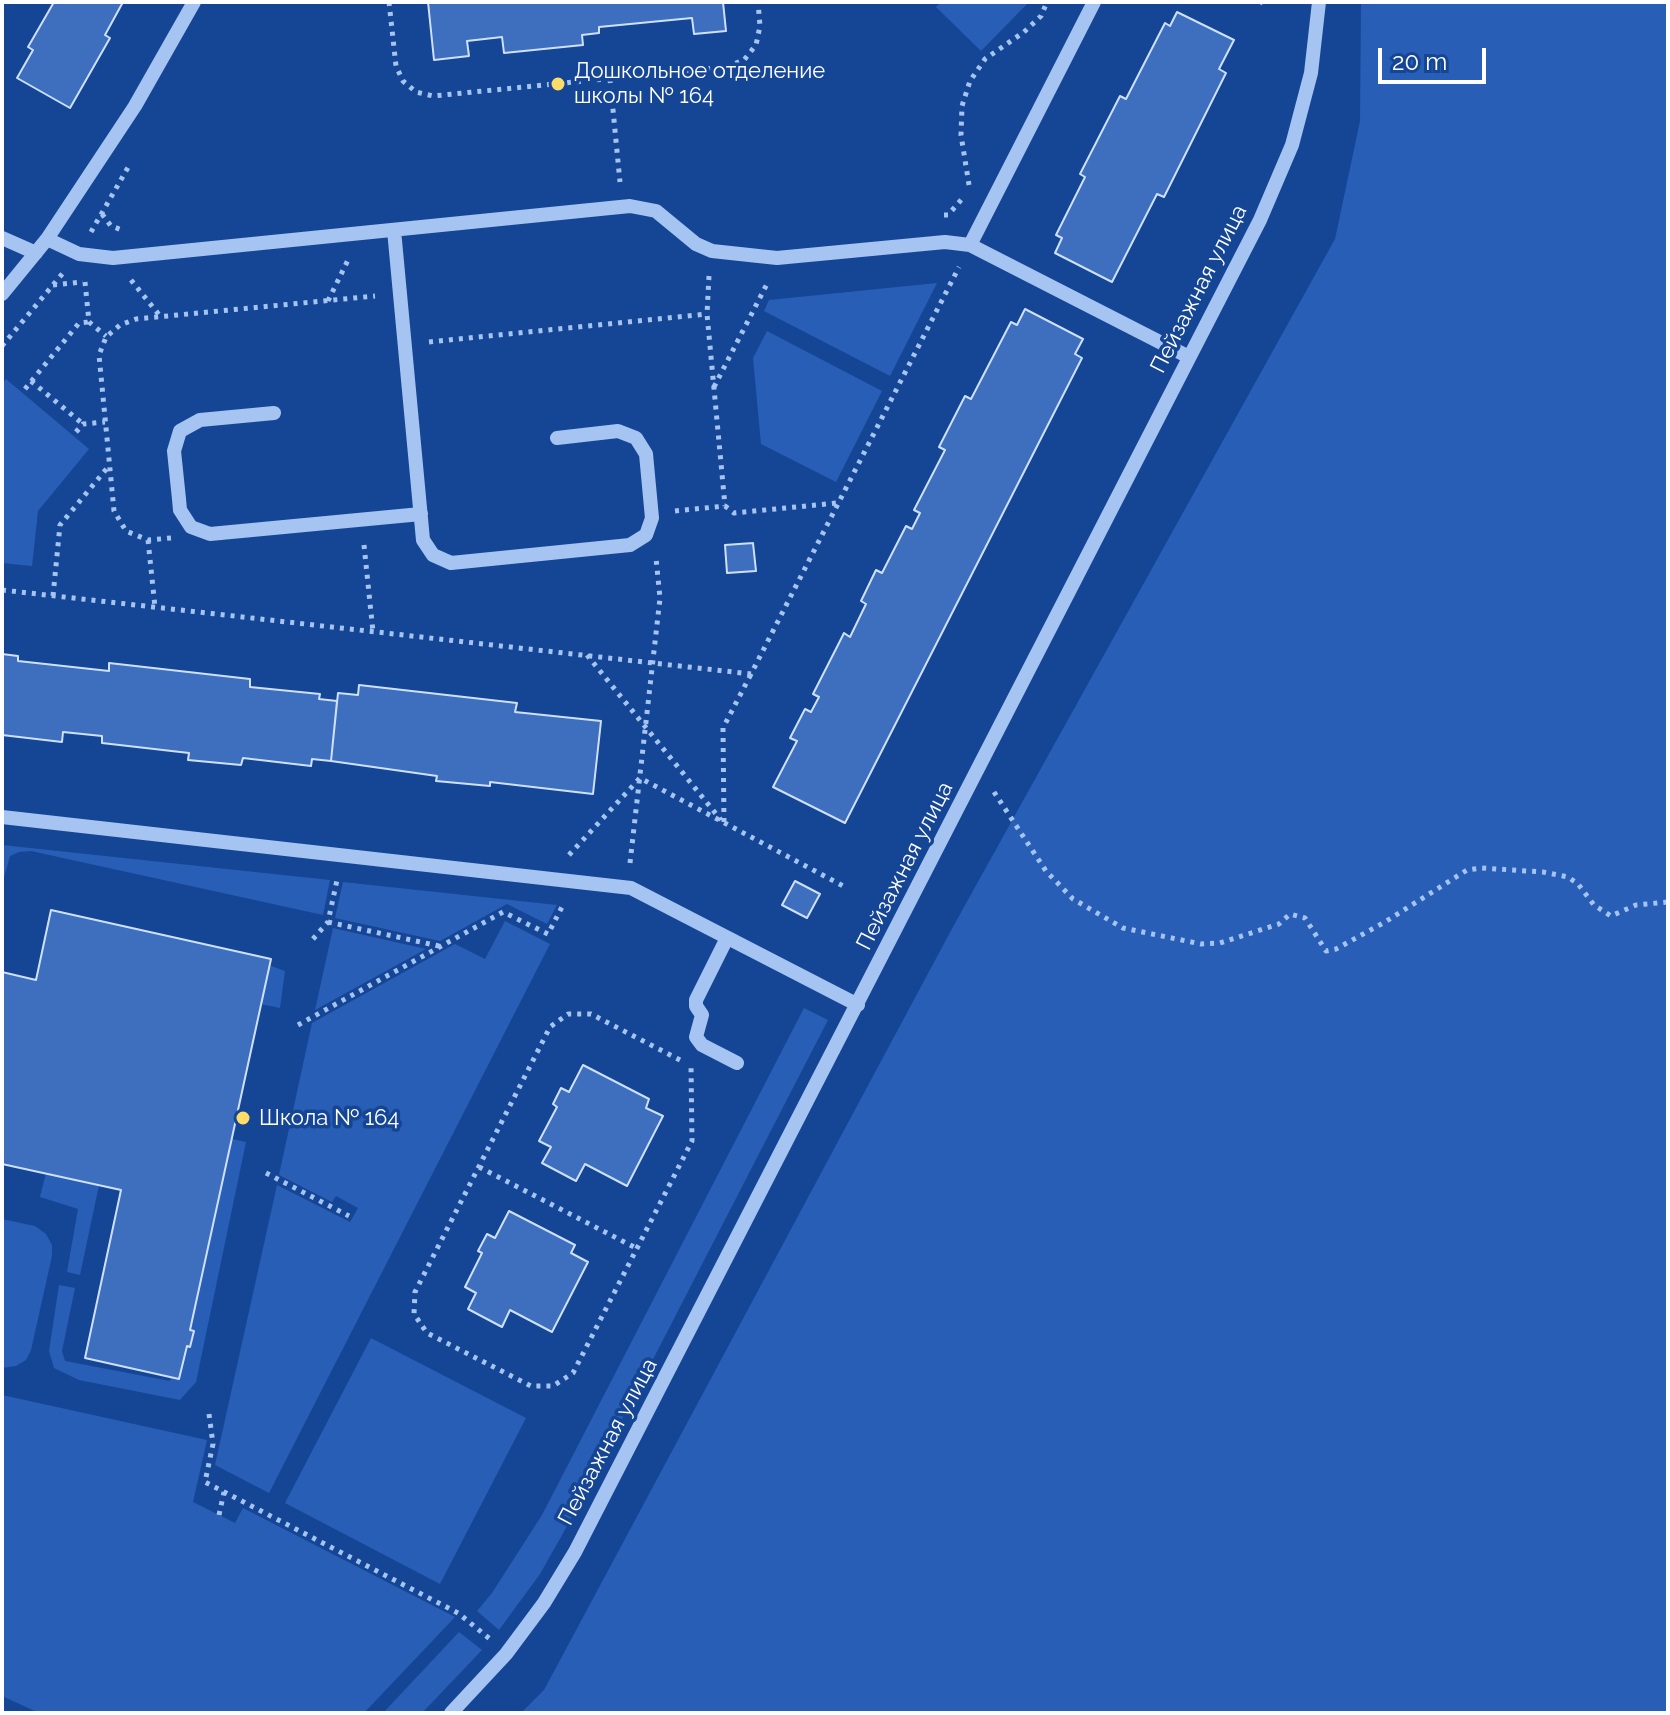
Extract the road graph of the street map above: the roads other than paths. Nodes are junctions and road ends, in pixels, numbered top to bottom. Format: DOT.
graph roads {
  1 [pos="194,2"];
  2 [pos="1094,2"];
  3 [pos="1319,2"];
  4 [pos="394,230"];
  5 [pos="2,238"];
  6 [pos="47,239"];
  7 [pos="970,245"];
  8 [pos="36,253"];
  9 [pos="2,294"];
  10 [pos="1189,357"];
  11 [pos="274,413"];
  12 [pos="557,438"];
  13 [pos="421,514"];
  14 [pos="2,817"];
  15 [pos="727,938"];
  16 [pos="858,1005"];
  17 [pos="737,1063"];
  18 [pos="451,1713"];
  1 -- 6 [label="street"];
  2 -- 7 [label="street"];
  3 -- 10 [label="street, Пейзажная улица"];
  4 -- 6 [label="street"];
  4 -- 7 [label="street"];
  4 -- 13 [label="street"];
  5 -- 8 [label="street"];
  6 -- 8 [label="street"];
  7 -- 10 [label="street"];
  8 -- 9 [label="street"];
  10 -- 16 [label="street, Пейзажная улица"];
  11 -- 13 [label="street"];
  12 -- 13 [label="street"];
  14 -- 15 [label="street"];
  15 -- 16 [label="street"];
  15 -- 17 [label="street"];
  16 -- 18 [label="street, Пейзажная улица"];
}
